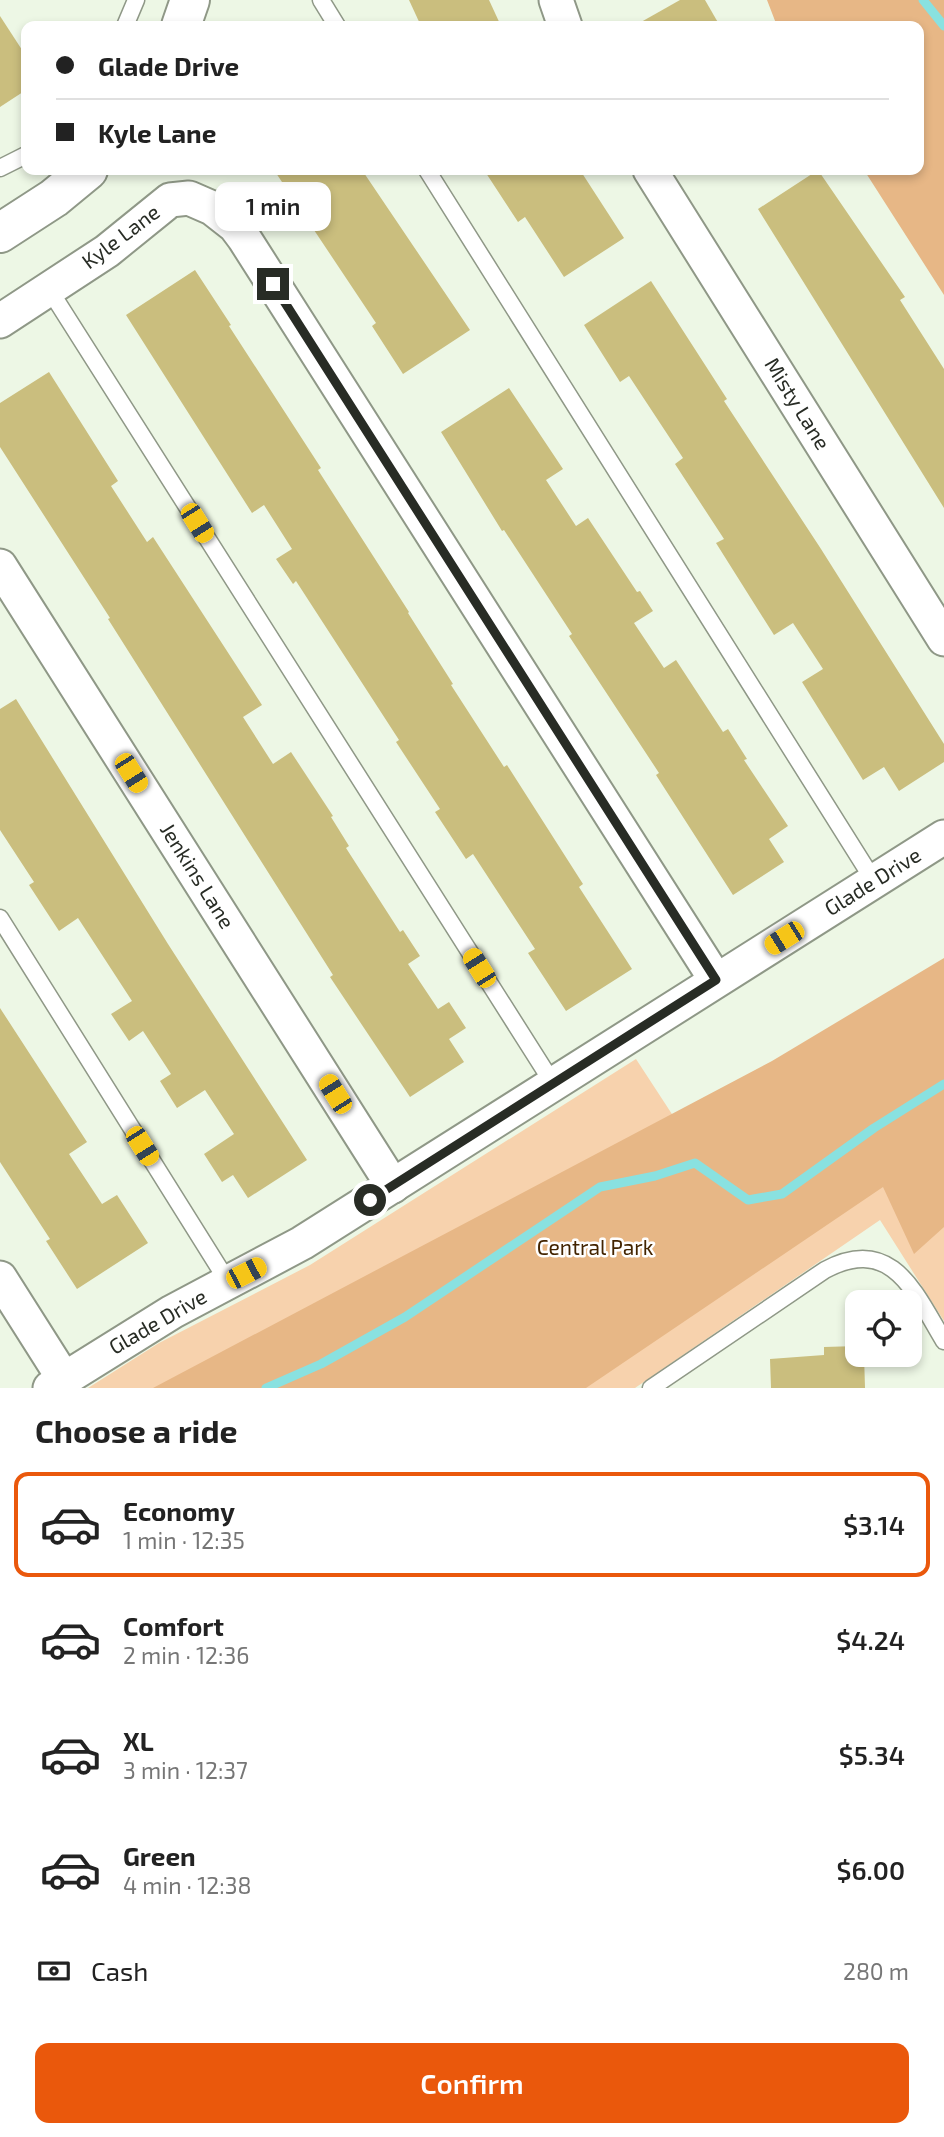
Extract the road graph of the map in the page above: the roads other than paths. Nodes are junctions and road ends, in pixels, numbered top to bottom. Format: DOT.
graph roads {
  1 [pos="136,0"];
  2 [pos="191,0"];
  3 [pos="321,0"];
  4 [pos="555,0"];
  5 [pos="127,21"];
  6 [pos="183,21"];
  7 [pos="334,21"];
  8 [pos="563,21"];
  9 [pos="21,158"];
  10 [pos="0,168"];
  11 [pos="82,175"];
  12 [pos="430,175"];
  13 [pos="653,175"];
  14 [pos="0,233"];
  15 [pos="49,289"];
  16 [pos="0,321"];
  17 [pos="0,566"];
  18 [pos="944,639"];
  19 [pos="944,837"];
  20 [pos="874,881"];
  21 [pos="0,918"];
  22 [pos="716,980"];
  23 [pos="554,1085"];
  24 [pos="393,1186"];
  25 [pos="0,1278"];
  26 [pos="228,1282"];
  27 [pos="944,1341"];
  28 [pos="57,1384"];
  29 [pos="651,1388"];
  1 -- 5 [label="lane"];
  2 -- 6 [label="street"];
  3 -- 7 [label="lane"];
  4 -- 8 [label="street"];
  9 -- 10 [label="lane"];
  11 -- 14 [label="street"];
  12 -- 20 [label="lane"];
  13 -- 18 [label="street, Misty Lane"];
  15 -- 16 [label="street, Kyle Lane"];
  15 -- 22 [label="street, Kyle Lane"];
  15 -- 23 [label="lane"];
  17 -- 24 [label="street, Jenkins Lane"];
  19 -- 20 [label="street, Glade Drive"];
  20 -- 22 [label="street, Glade Drive"];
  21 -- 26 [label="lane"];
  22 -- 23 [label="street, Glade Drive"];
  23 -- 24 [label="street, Glade Drive"];
  24 -- 26 [label="street, Glade Drive"];
  25 -- 28 [label="street"];
  26 -- 28 [label="street, Glade Drive"];
  27 -- 29 [label="lane"];
}
